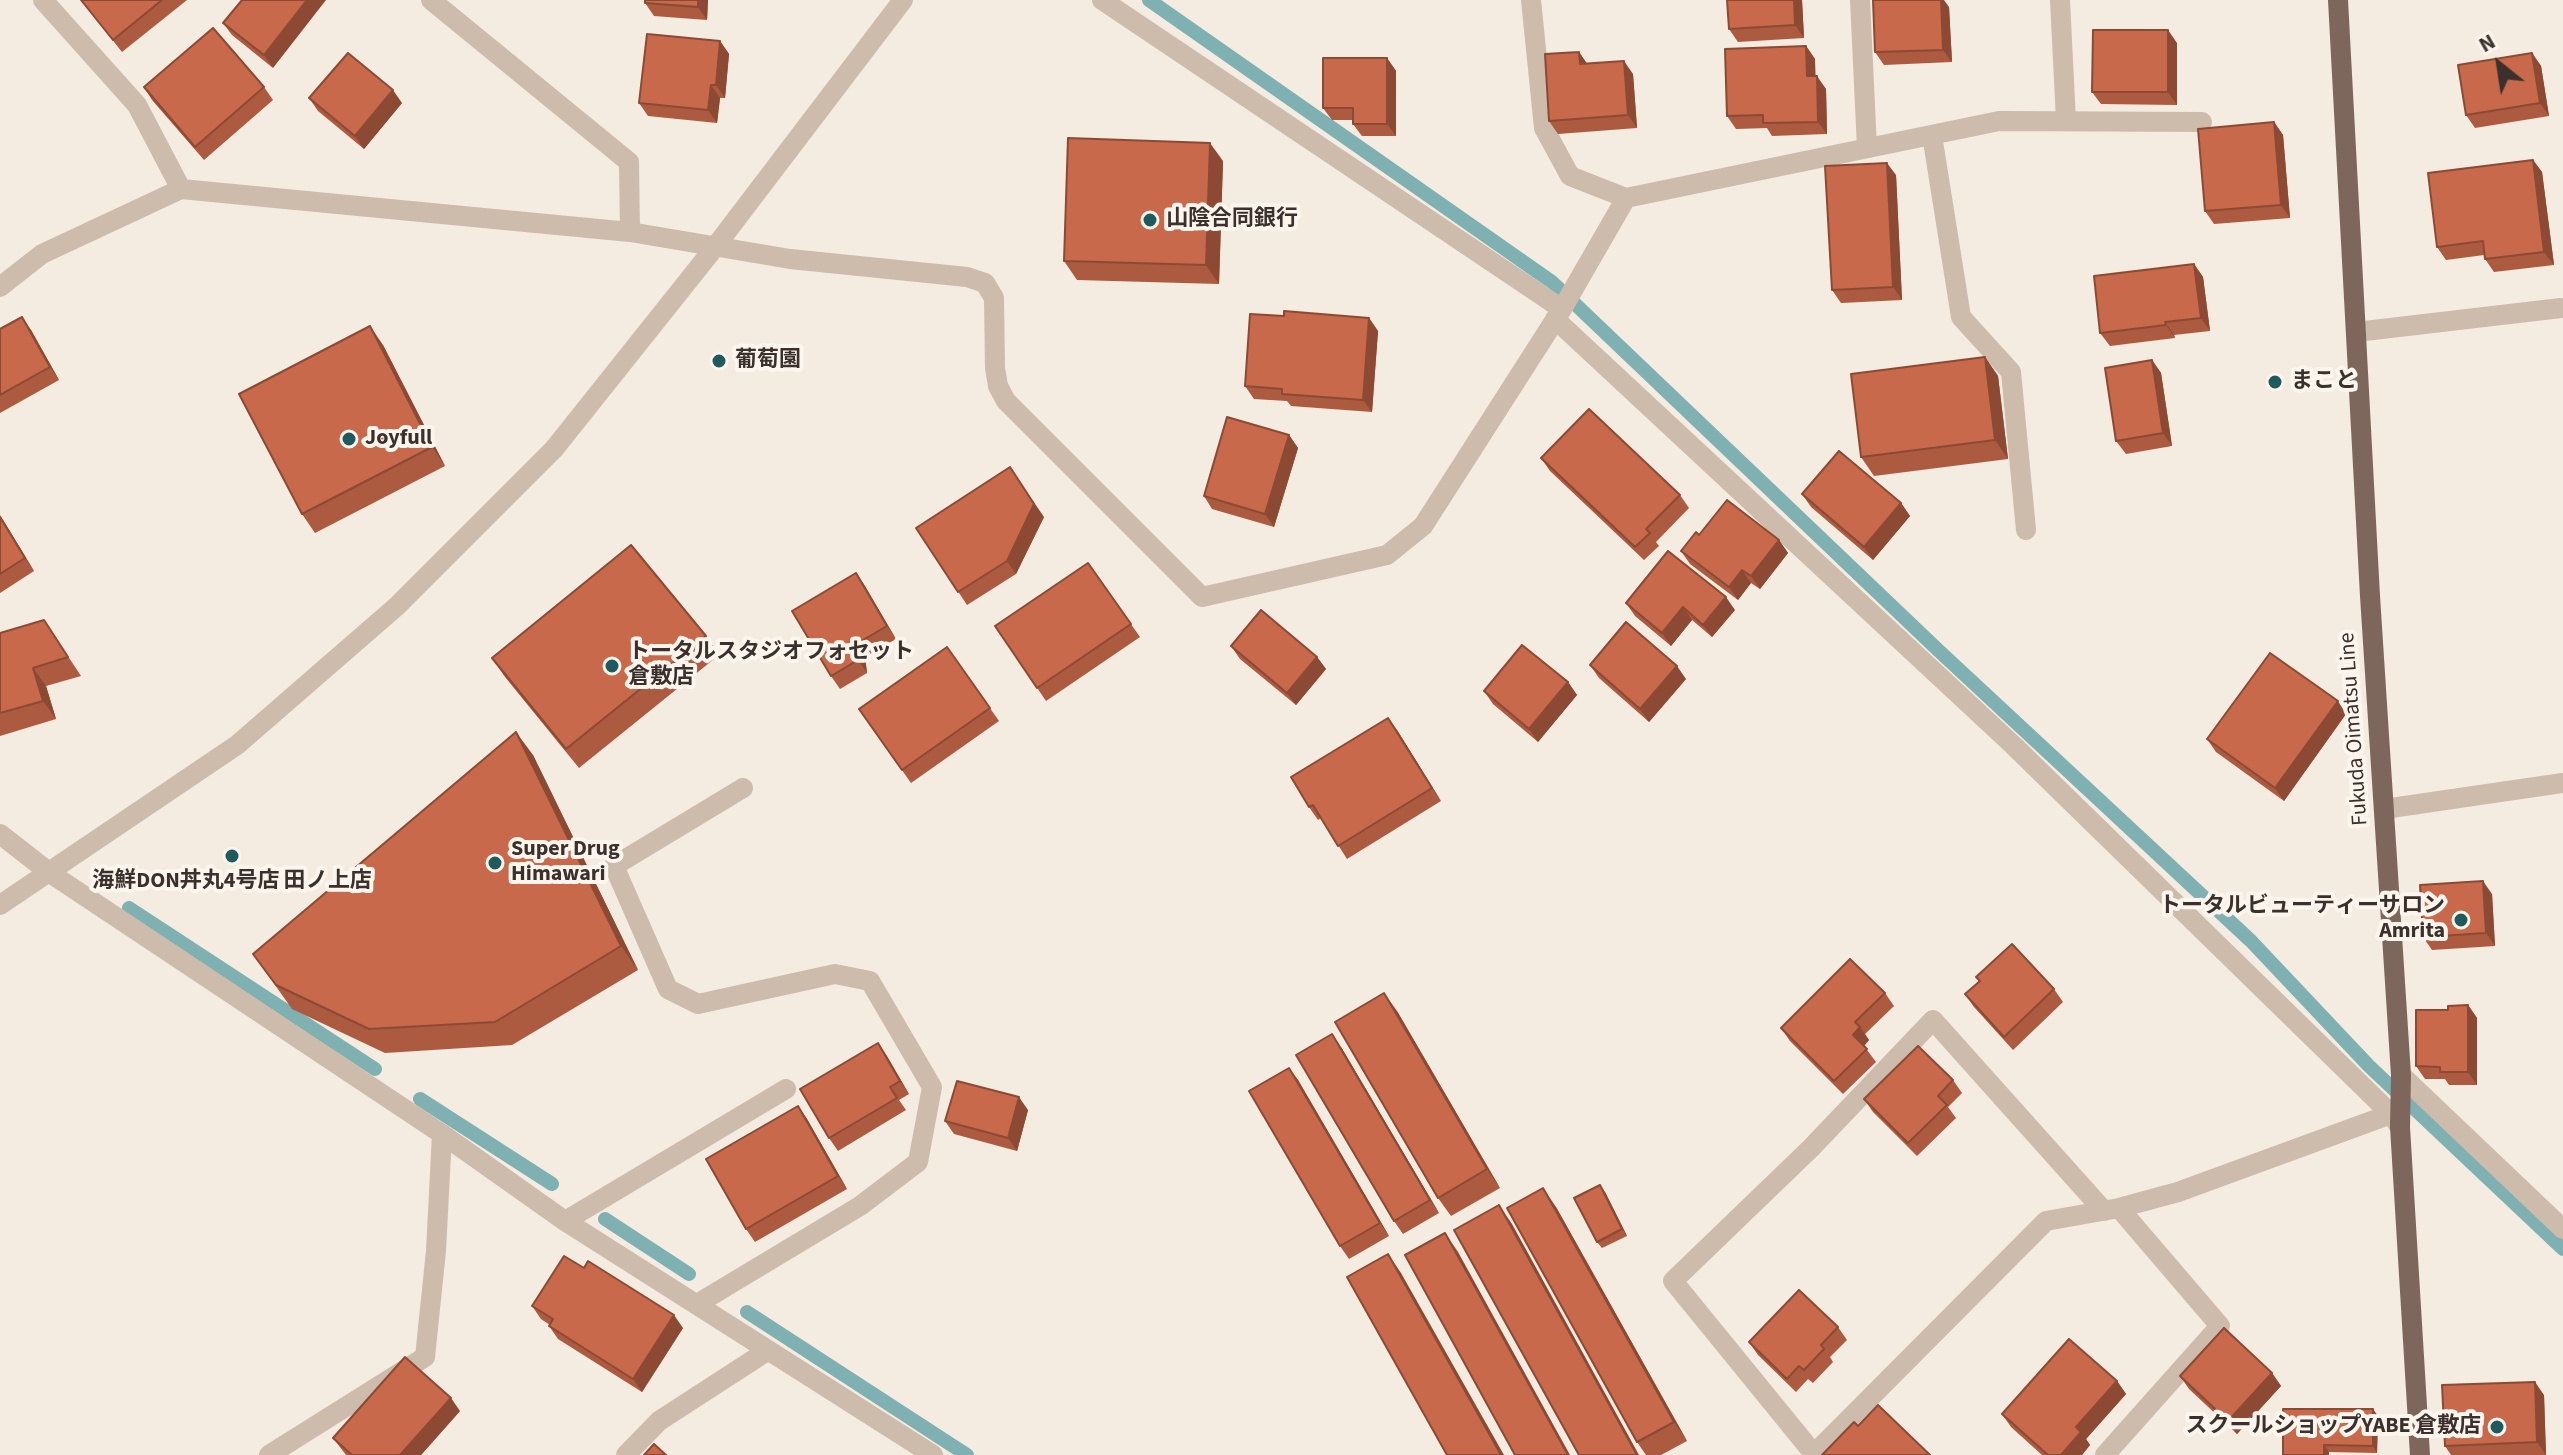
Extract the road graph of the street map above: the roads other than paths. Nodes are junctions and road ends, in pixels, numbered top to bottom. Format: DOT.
graph roads {
  1 [pos="43,0"];
  2 [pos="431,0"];
  3 [pos="903,0"];
  4 [pos="1102,0"];
  5 [pos="1531,0"];
  6 [pos="1860,0"];
  7 [pos="2060,0"];
  8 [pos="2338,0"];
  9 [pos="2066,121"];
  10 [pos="2202,122"];
  11 [pos="1932,135"];
  12 [pos="1867,148"];
  13 [pos="181,189"];
  14 [pos="1626,198"];
  15 [pos="630,232"];
  16 [pos="715,247"];
  17 [pos="0,287"];
  18 [pos="1564,305"];
  19 [pos="2561,308"];
  20 [pos="2356,332"];
  21 [pos="2026,530"];
  22 [pos="2563,783"];
  23 [pos="743,788"];
  24 [pos="2384,809"];
  25 [pos="0,834"];
  26 [pos="50,873"];
  27 [pos="0,905"];
  28 [pos="2401,1080"];
  29 [pos="786,1089"];
  30 [pos="2398,1118"];
  31 [pos="442,1134"];
  32 [pos="2111,1210"];
  33 [pos="565,1221"];
  34 [pos="2563,1229"];
  35 [pos="697,1304"];
  36 [pos="767,1351"];
  37 [pos="1814,1454"];
  38 [pos="269,1455"];
  39 [pos="626,1455"];
  40 [pos="933,1455"];
  41 [pos="2105,1455"];
  42 [pos="2420,1455"];
  1 -- 13 [label="street"];
  2 -- 15 [label="street"];
  3 -- 16 [label="street"];
  4 -- 18 [label="street"];
  5 -- 14 [label="street"];
  6 -- 12 [label="street"];
  7 -- 9 [label="street"];
  8 -- 20 [label="main road, Fukuda Oimatsu Line"];
  9 -- 10 [label="street"];
  9 -- 11 [label="street"];
  11 -- 12 [label="street"];
  11 -- 21 [label="street"];
  12 -- 14 [label="street"];
  13 -- 15 [label="street"];
  13 -- 17 [label="street"];
  14 -- 18 [label="street"];
  15 -- 16 [label="street"];
  16 -- 18 [label="street"];
  16 -- 26 [label="street"];
  18 -- 30 [label="street"];
  19 -- 20 [label="street"];
  20 -- 24 [label="main road, Fukuda Oimatsu Line"];
  22 -- 24 [label="street"];
  23 -- 35 [label="street"];
  24 -- 28 [label="main road, Fukuda Oimatsu Line"];
  25 -- 26 [label="street"];
  26 -- 27 [label="street"];
  26 -- 31 [label="street"];
  28 -- 30 [label="main road, Fukuda Oimatsu Line"];
  28 -- 34 [label="street"];
  29 -- 33 [label="street"];
  30 -- 32 [label="street"];
  30 -- 42 [label="main road, Fukuda Oimatsu Line"];
  31 -- 33 [label="street"];
  31 -- 38 [label="street"];
  32 -- 37 [label="street"];
  32 -- 37 [label="street"];
  32 -- 41 [label="street"];
  33 -- 35 [label="street"];
  35 -- 36 [label="street"];
  36 -- 39 [label="street"];
  36 -- 40 [label="street"];
}
